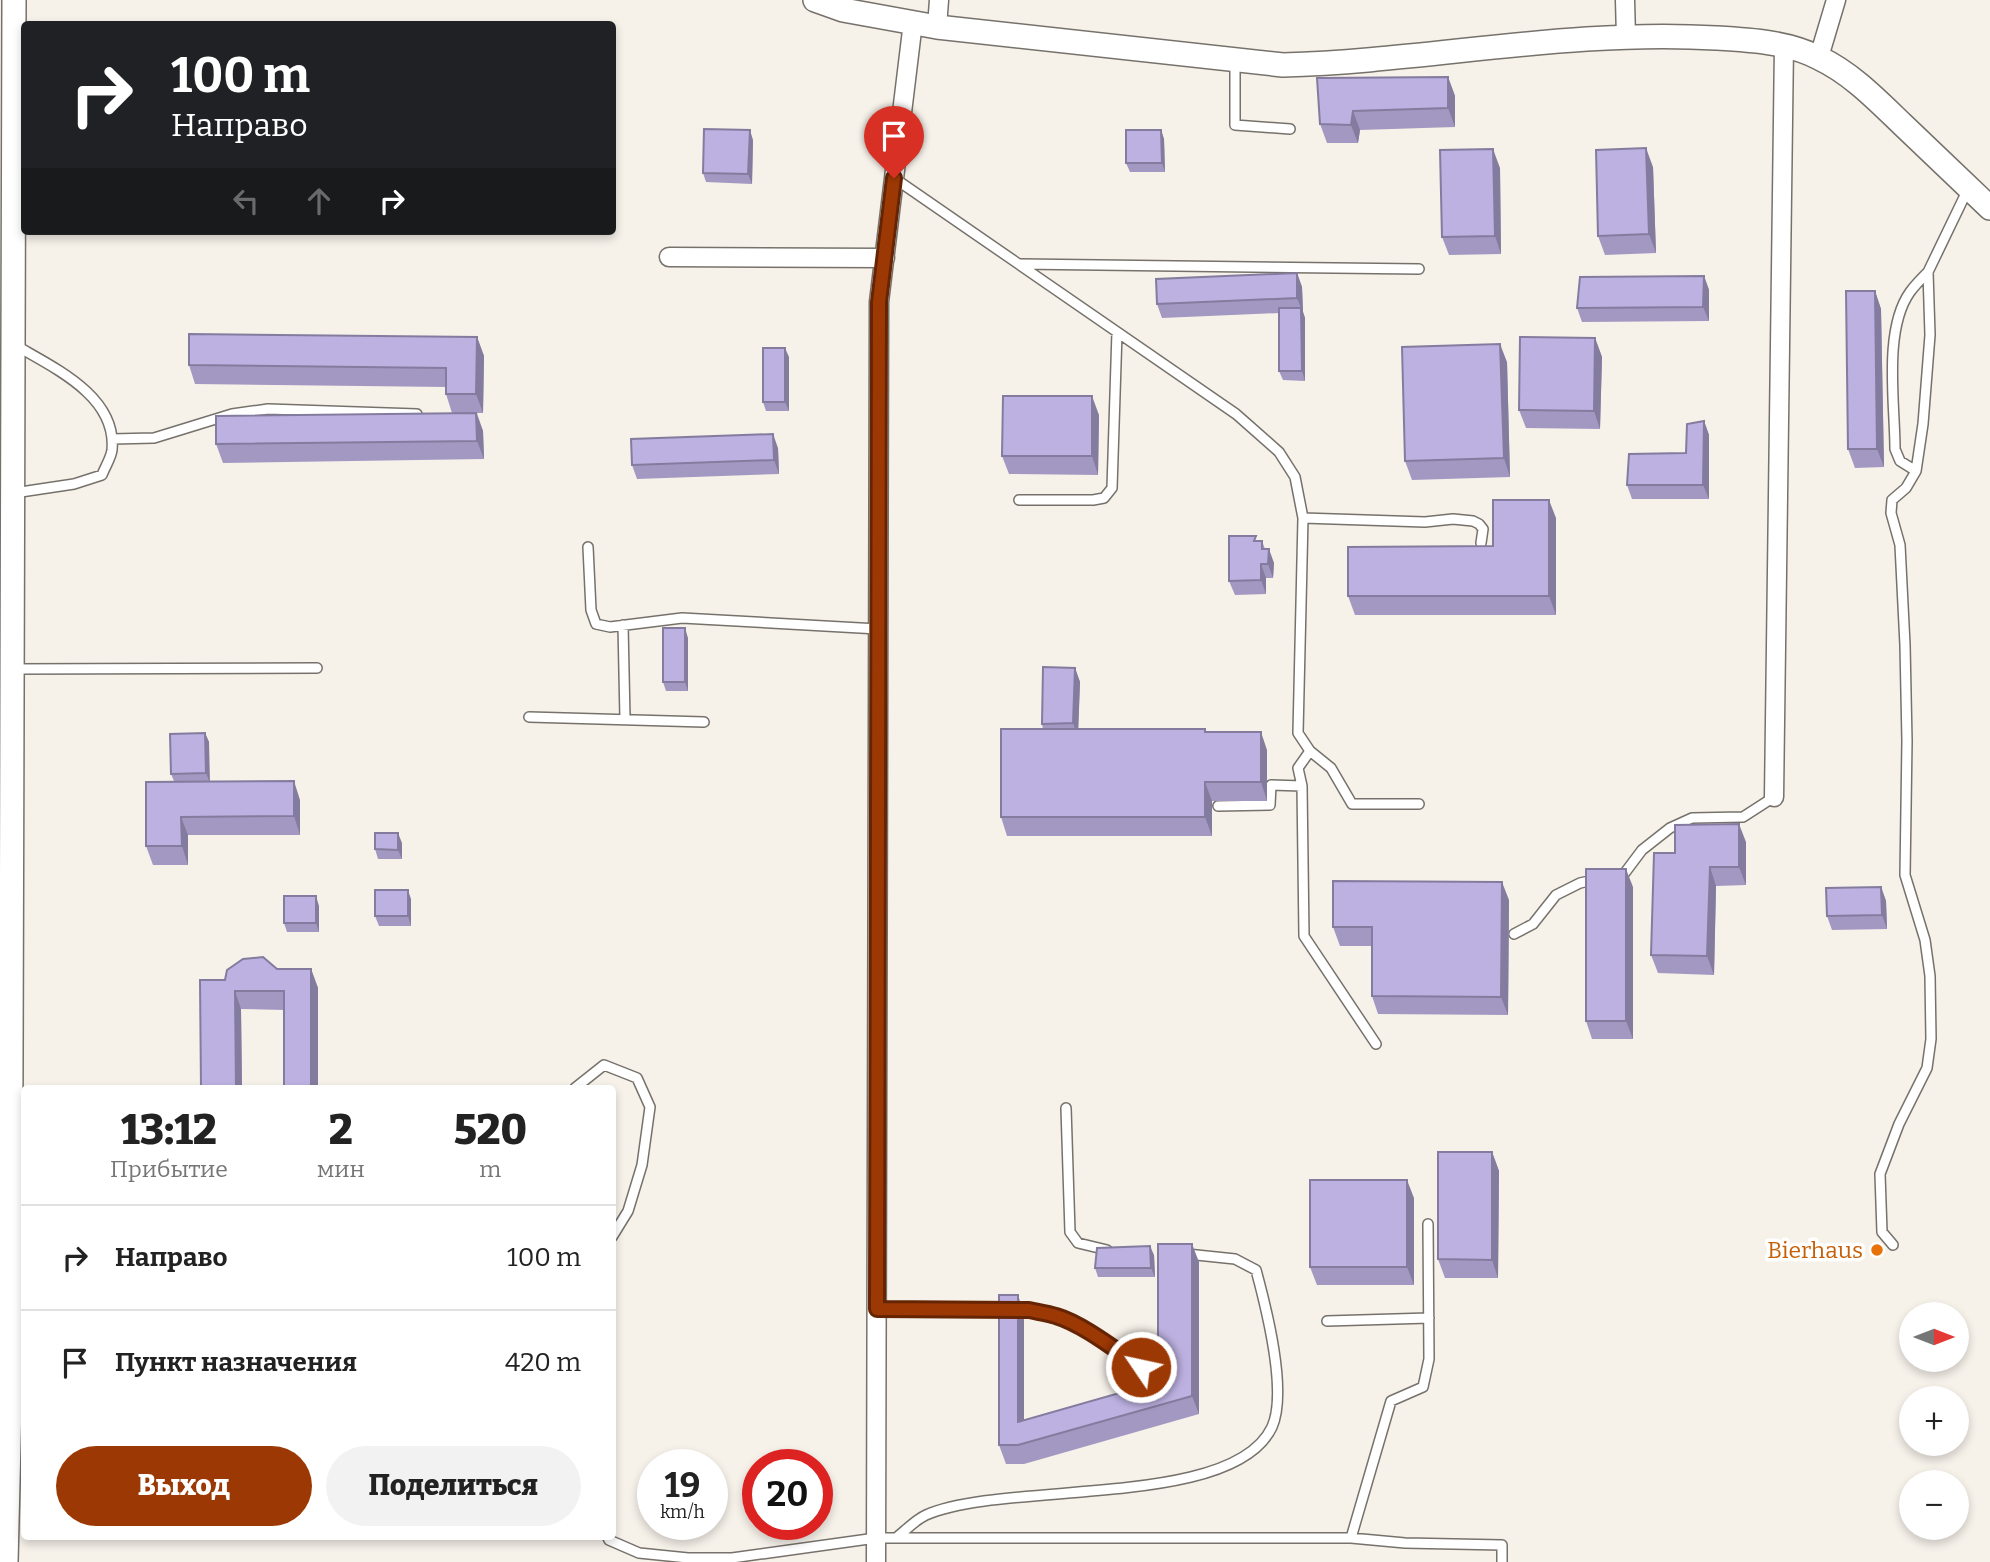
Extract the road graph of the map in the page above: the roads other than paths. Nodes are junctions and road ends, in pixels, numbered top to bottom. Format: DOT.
graph roads {
  1 [pos="14,0"];
  2 [pos="815,0"];
  3 [pos="939,0"];
  4 [pos="1625,0"];
  5 [pos="1836,0"];
  6 [pos="913,22"];
  7 [pos="937,27"];
  8 [pos="1626,37"];
  9 [pos="1784,45"];
  10 [pos="1819,57"];
  11 [pos="1234,61"];
  12 [pos="1290,129"];
  13 [pos="894,178"];
  14 [pos="1968,187"];
  15 [pos="1990,208"];
  16 [pos="19,224"];
  17 [pos="669,257"];
  18 [pos="885,258"];
  19 [pos="1019,264"];
  20 [pos="1419,270"];
  21 [pos="1928,272"];
  22 [pos="1117,332"];
  23 [pos="13,344"];
  24 [pos="426,414"];
  25 [pos="112,439"];
  26 [pos="1916,471"];
  27 [pos="12,493"];
  28 [pos="1019,500"];
  29 [pos="1303,518"];
  30 [pos="6,541"];
  31 [pos="1481,543"];
  32 [pos="587,547"];
  33 [pos="624,625"];
  34 [pos="878,629"];
  35 [pos="317,668"];
  36 [pos="12,669"];
  37 [pos="529,717"];
  38 [pos="625,719"];
  39 [pos="704,722"];
  40 [pos="1310,751"];
  41 [pos="6,786"];
  42 [pos="1302,786"];
  43 [pos="1774,797"];
  44 [pos="1419,804"];
  45 [pos="1218,806"];
  46 [pos="1514,934"];
  47 [pos="1376,1044"];
  48 [pos="579,1085"];
  49 [pos="1066,1108"];
  50 [pos="1428,1224"];
  51 [pos="616,1230"];
  52 [pos="1893,1245"];
  53 [pos="1123,1251"];
  54 [pos="1179,1253"];
  55 [pos="877,1309"];
  56 [pos="1429,1318"];
  57 [pos="1327,1321"];
  58 [pos="1141,1367"];
  59 [pos="9,1394"];
  60 [pos="876,1538"];
  61 [pos="896,1538"];
  62 [pos="1351,1538"];
  63 [pos="609,1540"];
  64 [pos="6,1562"];
  65 [pos="876,1562"];
  66 [pos="1502,1562"];
  1 -- 16 [label="street"];
  2 -- 6 [label="street"];
  3 -- 7 [label="street"];
  4 -- 8 [label="street"];
  5 -- 10 [label="street"];
  6 -- 7 [label="street"];
  6 -- 13 [label="street"];
  7 -- 11 [label="street"];
  8 -- 9 [label="street"];
  8 -- 11 [label="street"];
  9 -- 10 [label="street"];
  9 -- 43 [label="street"];
  10 -- 14 [label="street"];
  11 -- 12 [label="lane"];
  13 -- 18 [label="street"];
  13 -- 19 [label="lane"];
  14 -- 15 [label="street"];
  14 -- 21 [label="lane"];
  16 -- 23 [label="street"];
  17 -- 18 [label="street"];
  18 -- 34 [label="street"];
  19 -- 20 [label="lane"];
  19 -- 22 [label="lane"];
  21 -- 26 [label="lane"];
  21 -- 26 [label="lane"];
  22 -- 28 [label="lane"];
  22 -- 29 [label="lane"];
  23 -- 25 [label="lane"];
  23 -- 27 [label="street"];
  24 -- 25 [label="lane"];
  25 -- 27 [label="lane"];
  26 -- 52 [label="lane"];
  27 -- 30 [label="street"];
  29 -- 31 [label="lane"];
  29 -- 40 [label="lane"];
  30 -- 36 [label="street"];
  32 -- 33 [label="lane"];
  33 -- 34 [label="lane"];
  33 -- 38 [label="lane"];
  34 -- 55 [label="street"];
  35 -- 36 [label="lane"];
  36 -- 41 [label="street"];
  37 -- 38 [label="lane"];
  38 -- 39 [label="lane"];
  40 -- 42 [label="lane"];
  40 -- 44 [label="lane"];
  41 -- 59 [label="street"];
  42 -- 45 [label="lane"];
  42 -- 47 [label="lane"];
  43 -- 46 [label="lane"];
  48 -- 51 [label="lane"];
  49 -- 53 [label="lane"];
  50 -- 56 [label="lane"];
  54 -- 61 [label="lane"];
  55 -- 58 [label="lane"];
  55 -- 60 [label="street"];
  56 -- 57 [label="lane"];
  56 -- 62 [label="lane"];
  59 -- 64 [label="street"];
  60 -- 61 [label="lane"];
  60 -- 63 [label="lane"];
  60 -- 65 [label="street"];
  61 -- 62 [label="lane"];
  62 -- 66 [label="lane"];
}
